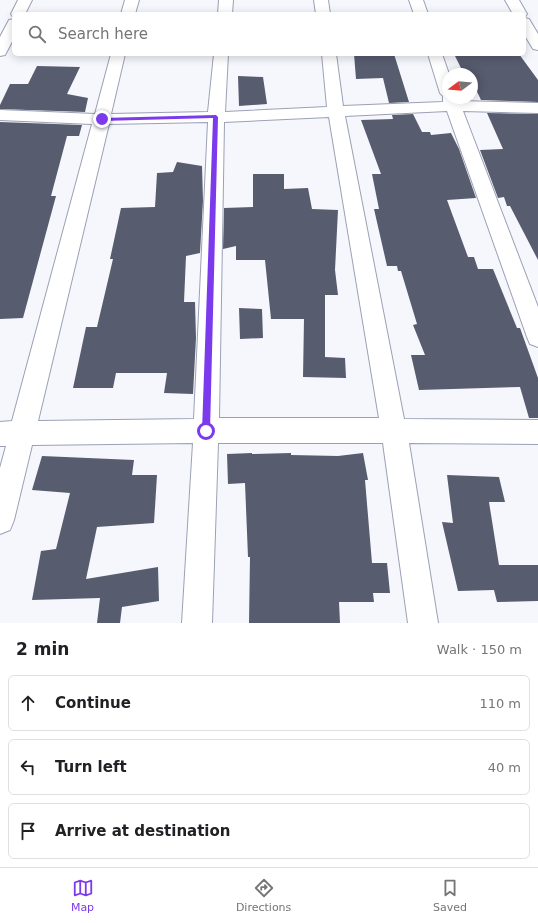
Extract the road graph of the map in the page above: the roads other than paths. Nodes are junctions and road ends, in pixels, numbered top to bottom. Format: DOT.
graph roads {
  1 [pos="25,0"];
  2 [pos="132,0"];
  3 [pos="226,0"];
  4 [pos="321,0"];
  5 [pos="416,0"];
  6 [pos="512,0"];
  7 [pos="19,12"];
  8 [pos="129,12"];
  9 [pos="225,12"];
  10 [pos="323,12"];
  11 [pos="420,12"];
  12 [pos="519,12"];
  13 [pos="526,25"];
  14 [pos="12,27"];
  15 [pos="538,46"];
  16 [pos="0,52"];
  17 [pos="118,56"];
  18 [pos="221,56"];
  19 [pos="329,56"];
  20 [pos="436,56"];
  21 [pos="442,75"];
  22 [pos="442,100"];
  23 [pos="478,102"];
  24 [pos="452,104"];
  25 [pos="538,108"];
  26 [pos="336,111"];
  27 [pos="0,115"];
  28 [pos="216,117"];
  29 [pos="102,119"];
  30 [pos="538,337"];
  31 [pos="206,431"];
  32 [pos="394,431"];
  33 [pos="538,432"];
  34 [pos="10,434"];
  35 [pos="0,520"];
  36 [pos="197,623"];
  37 [pos="423,623"];
  1 -- 7 [label="street"];
  2 -- 8 [label="street"];
  3 -- 9 [label="street"];
  4 -- 10 [label="street"];
  5 -- 11 [label="street"];
  6 -- 12 [label="street"];
  13 -- 15 [label="street"];
  14 -- 16 [label="street"];
  17 -- 29 [label="street"];
  18 -- 28 [label="street"];
  19 -- 26 [label="street"];
  20 -- 21 [label="street"];
  22 -- 26 [label="street"];
  23 -- 25 [label="street"];
  24 -- 30 [label="street"];
  26 -- 28 [label="street"];
  26 -- 32 [label="street"];
  27 -- 29 [label="street"];
  28 -- 29 [label="street"];
  28 -- 31 [label="street"];
  29 -- 34 [label="street"];
  31 -- 32 [label="street"];
  31 -- 34 [label="street"];
  31 -- 36 [label="street"];
  32 -- 33 [label="street"];
  32 -- 37 [label="street"];
  34 -- 35 [label="street"];
}
